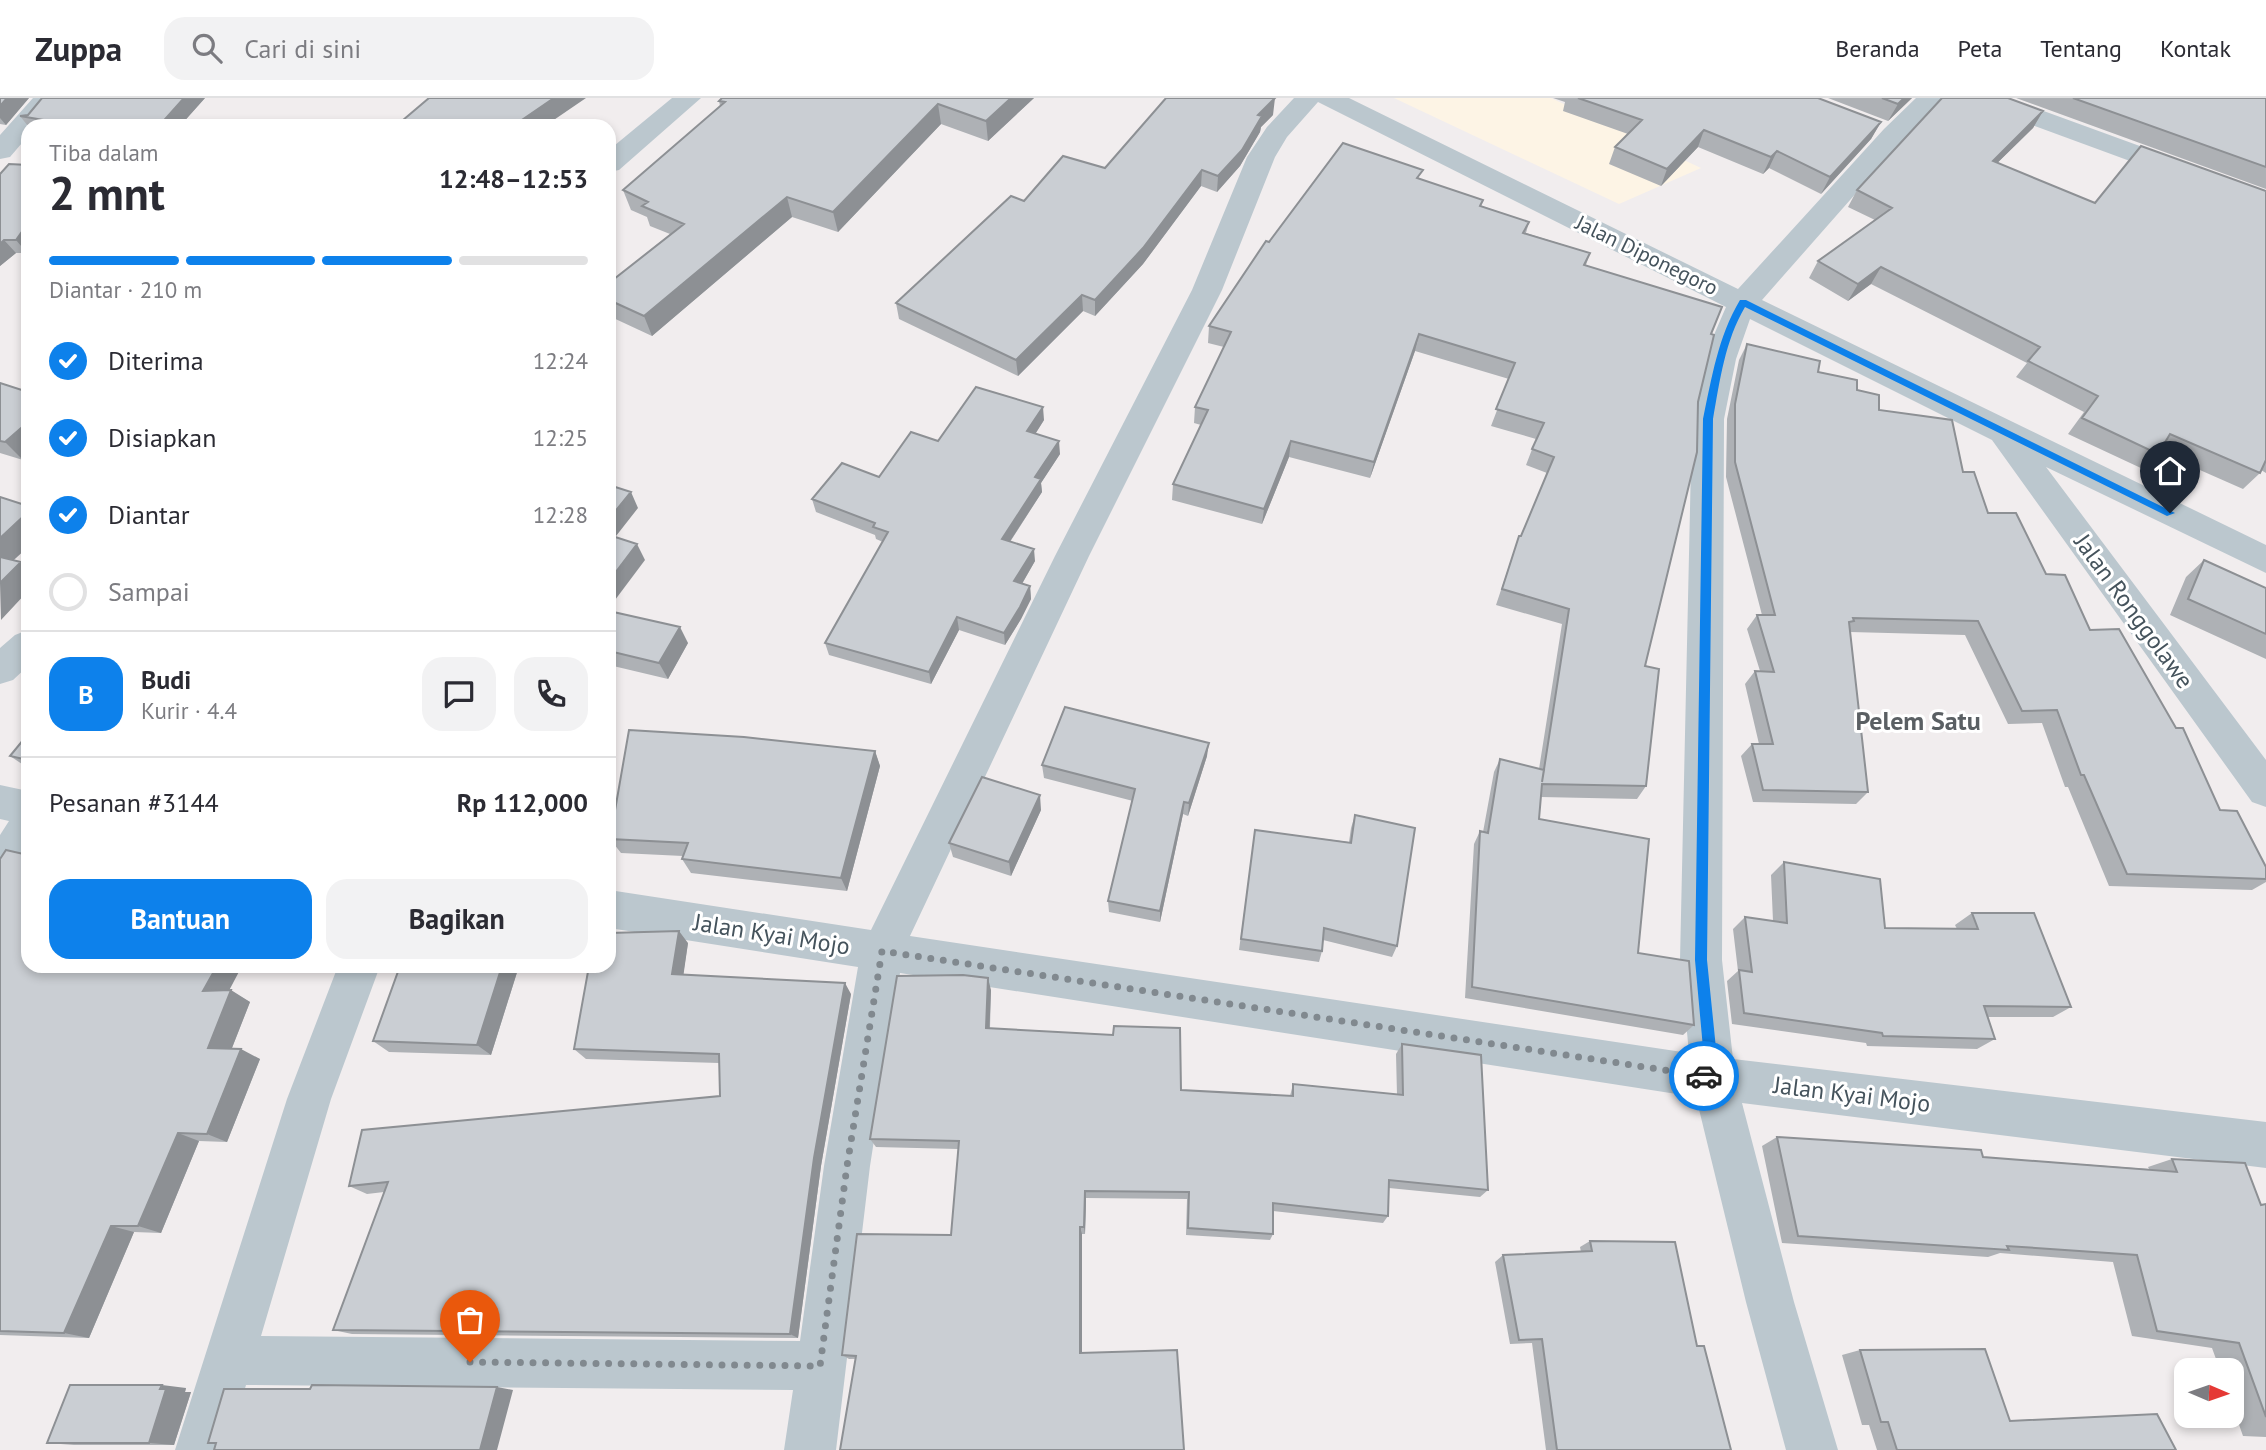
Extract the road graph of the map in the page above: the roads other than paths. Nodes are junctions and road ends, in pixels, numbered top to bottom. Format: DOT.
graph roads {
  1 [pos="47,98"];
  2 [pos="688,98"];
  3 [pos="1308,98"];
  4 [pos="1329,98"];
  5 [pos="1931,98"];
  6 [pos="1984,98"];
  7 [pos="28,119"];
  8 [pos="21,127"];
  9 [pos="0,151"];
  10 [pos="616,158"];
  11 [pos="2266,202"];
  12 [pos="1743,302"];
  13 [pos="2003,432"];
  14 [pos="2266,559"];
  15 [pos="21,651"];
  16 [pos="0,669"];
  17 [pos="2266,790"];
  18 [pos="0,802"];
  19 [pos="21,806"];
  20 [pos="21,836"];
  21 [pos="0,871"];
  22 [pos="616,910"];
  23 [pos="882,951"];
  24 [pos="356,973"];
  25 [pos="1713,1078"];
  26 [pos="2266,1145"];
  27 [pos="227,1360"];
  28 [pos="820,1366"];
  29 [pos="201,1450"];
  30 [pos="810,1450"];
  31 [pos="1812,1450"];
  1 -- 7 [label="street"];
  2 -- 10 [label="street"];
  3 -- 23 [label="street"];
  4 -- 12 [label="street, Jalan Diponegoro"];
  5 -- 12 [label="street"];
  6 -- 11 [label="street"];
  8 -- 9 [label="street"];
  12 -- 13 [label="street, Jalan Diponegoro"];
  12 -- 25 [label="street"];
  13 -- 14 [label="street, Jalan Diponegoro"];
  13 -- 17 [label="street, Jalan Ronggolawe"];
  15 -- 16 [label="street"];
  18 -- 19 [label="street"];
  20 -- 21 [label="street"];
  22 -- 23 [label="street, Jalan Kyai Mojo"];
  23 -- 25 [label="street, Jalan Kyai Mojo"];
  23 -- 28 [label="street"];
  24 -- 27 [label="street"];
  25 -- 26 [label="street, Jalan Kyai Mojo"];
  25 -- 31 [label="street"];
  27 -- 28 [label="street"];
  27 -- 29 [label="street"];
  28 -- 30 [label="street"];
}
